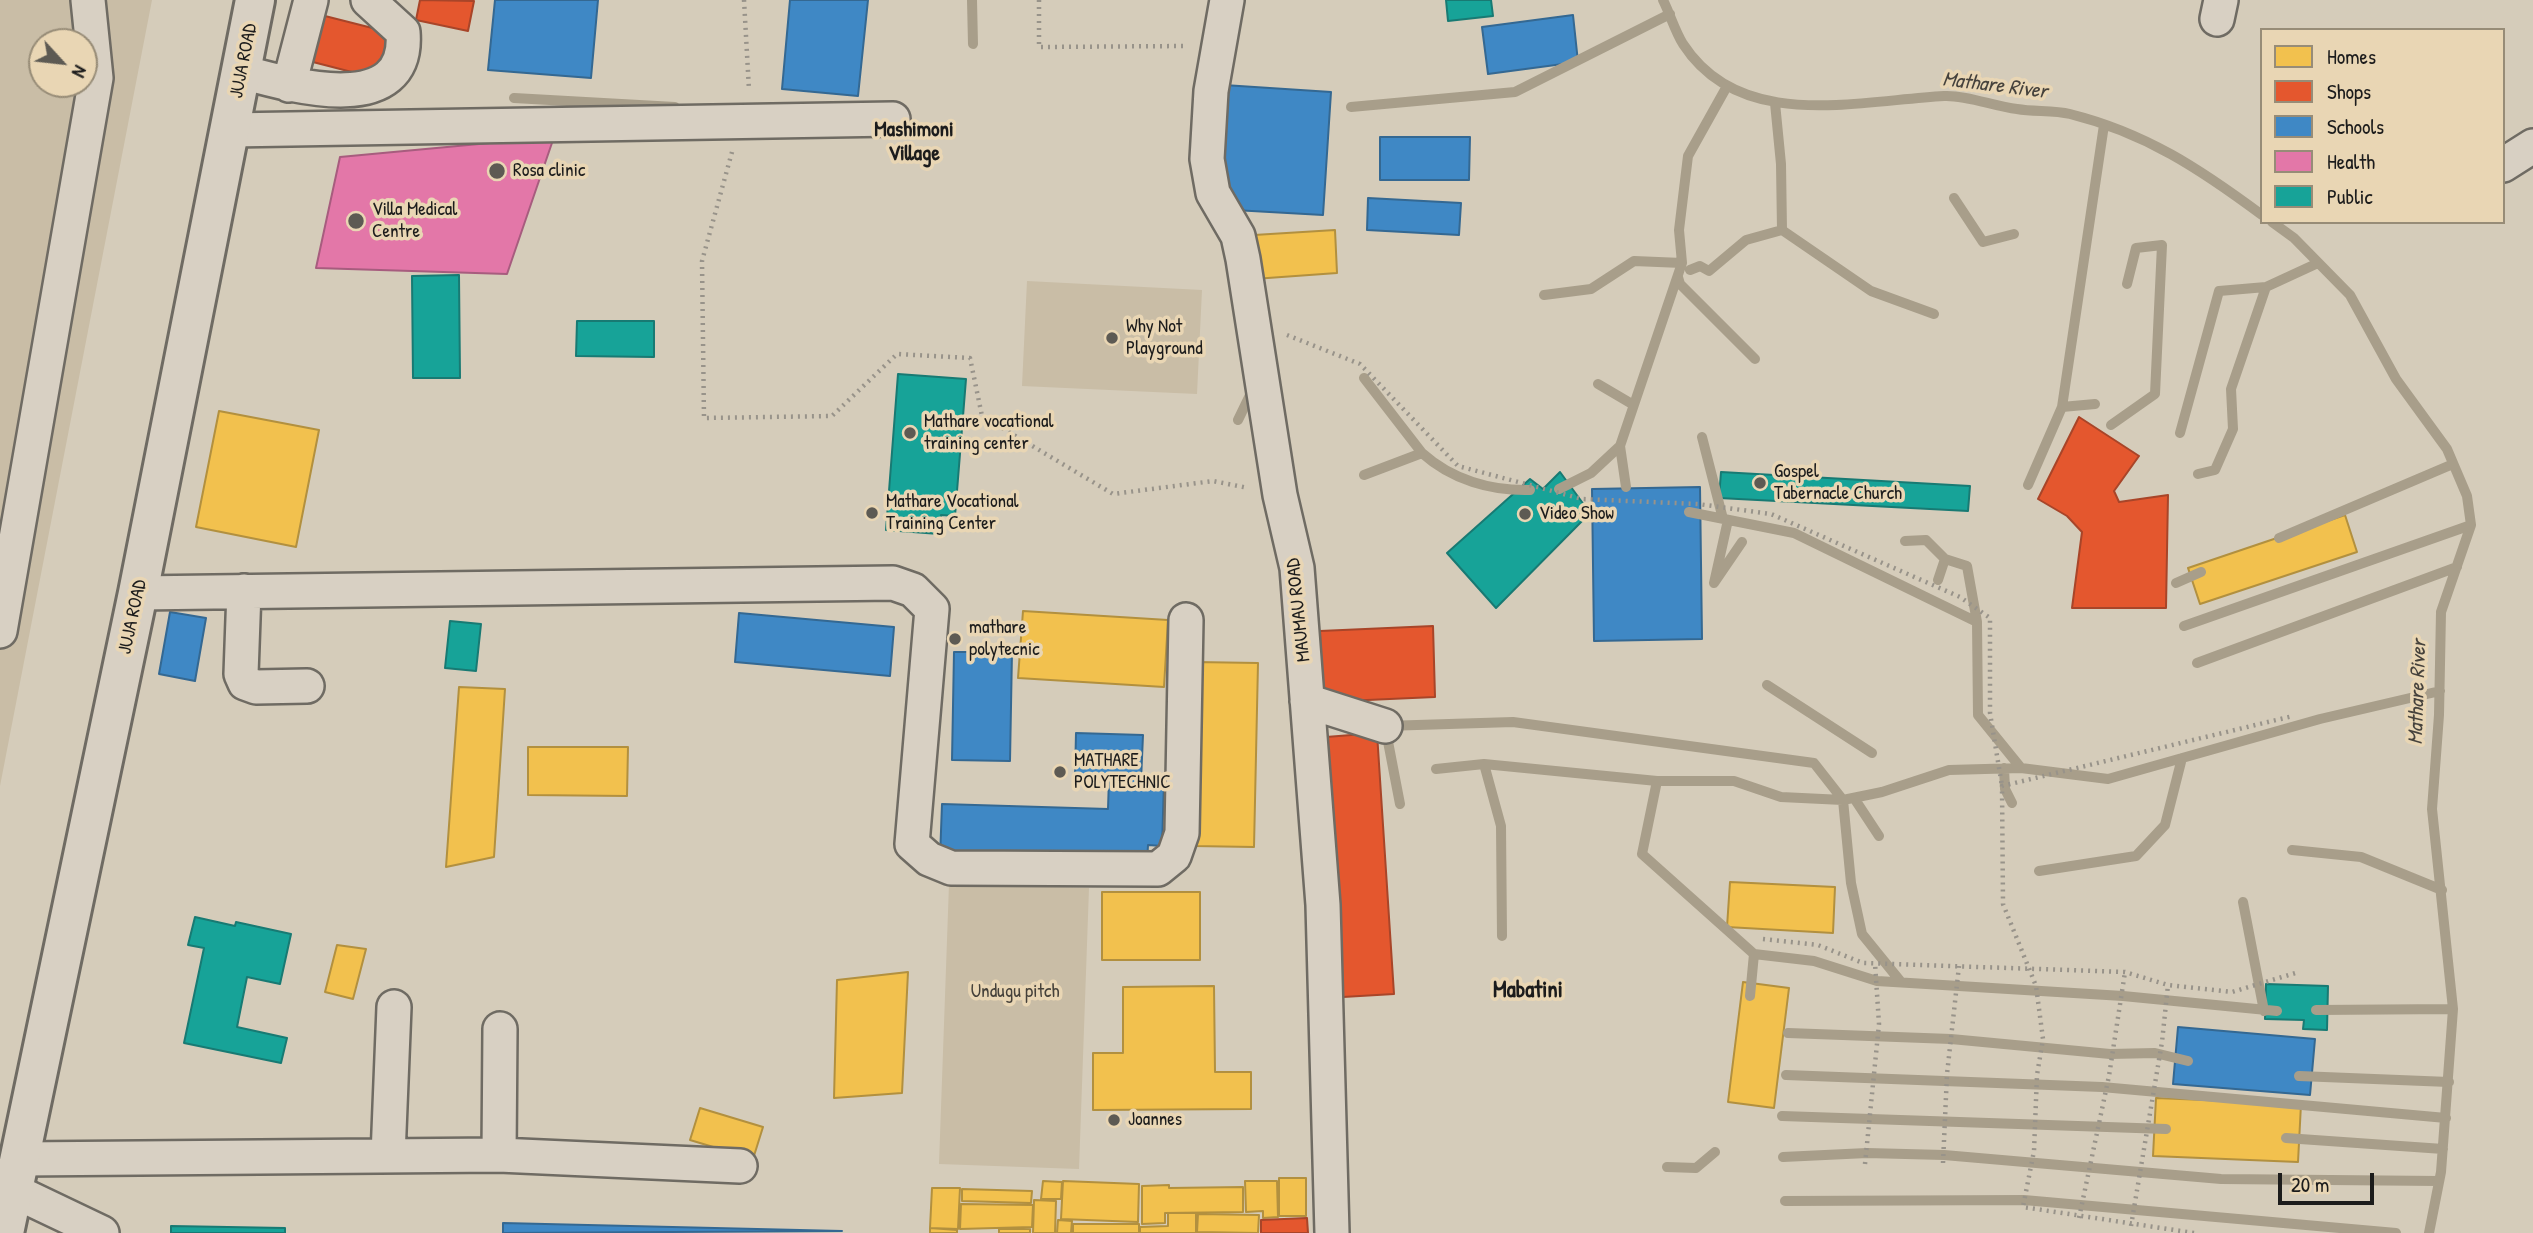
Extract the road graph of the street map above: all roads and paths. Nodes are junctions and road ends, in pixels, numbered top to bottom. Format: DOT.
graph roads {
  1 [pos="88,0"];
  2 [pos="255,0"];
  3 [pos="311,0"];
  4 [pos="368,0"];
  5 [pos="744,0"];
  6 [pos="1039,0"];
  7 [pos="1227,0"];
  8 [pos="1219,46"];
  9 [pos="242,72"];
  10 [pos="289,85"];
  11 [pos="893,119"];
  12 [pos="740,122"];
  13 [pos="230,130"];
  14 [pos="2533,146"];
  15 [pos="2505,164"];
  16 [pos="1254,322"];
  17 [pos="1280,495"];
  18 [pos="244,592"];
  19 [pos="138,593"];
  20 [pos="1186,620"];
  21 [pos="0,631"];
  22 [pos="307,686"];
  23 [pos="1307,701"];
  24 [pos="2293,716"];
  25 [pos="1385,726"];
  26 [pos="2002,786"];
  27 [pos="1763,939"];
  28 [pos="1875,964"];
  29 [pos="1959,966"];
  30 [pos="2029,969"];
  31 [pos="2125,972"];
  32 [pos="2299,972"];
  33 [pos="2168,985"];
  34 [pos="394,1007"];
  35 [pos="500,1028"];
  36 [pos="499,1155"];
  37 [pos="388,1156"];
  38 [pos="1943,1163"];
  39 [pos="1865,1164"];
  40 [pos="740,1166"];
  41 [pos="17,1175"];
  42 [pos="2079,1218"];
  43 [pos="2131,1226"];
  44 [pos="4,1233"];
  45 [pos="102,1233"];
  46 [pos="1332,1233"];
  47 [pos="2194,1233"];
  1 -- 21 [label="street"];
  2 -- 9 [label="main road, JUJA ROAD"];
  3 -- 10 [label="street"];
  4 -- 10 [label="street"];
  5 -- 12 [label="path"];
  6 -- 8 [label="path"];
  7 -- 8 [label="street, MAUMAU ROAD"];
  8 -- 16 [label="street, MAUMAU ROAD"];
  9 -- 10 [label="street"];
  9 -- 13 [label="main road, JUJA ROAD"];
  11 -- 12 [label="street"];
  12 -- 13 [label="street"];
  12 -- 17 [label="path"];
  13 -- 19 [label="main road, JUJA ROAD"];
  14 -- 15 [label="street"];
  16 -- 17 [label="street, MAUMAU ROAD"];
  16 -- 26 [label="path"];
  17 -- 23 [label="street, MAUMAU ROAD"];
  18 -- 19 [label="street"];
  18 -- 20 [label="street"];
  18 -- 22 [label="street"];
  19 -- 41 [label="main road, JUJA ROAD"];
  23 -- 25 [label="street"];
  23 -- 46 [label="street, MAUMAU ROAD"];
  24 -- 26 [label="path"];
  26 -- 30 [label="path"];
  27 -- 28 [label="path"];
  28 -- 29 [label="path"];
  28 -- 39 [label="path"];
  29 -- 30 [label="path"];
  29 -- 38 [label="path"];
  30 -- 31 [label="path"];
  30 -- 42 [label="path"];
  31 -- 33 [label="path"];
  31 -- 42 [label="path"];
  32 -- 33 [label="path"];
  33 -- 43 [label="path"];
  34 -- 37 [label="street"];
  35 -- 36 [label="street"];
  36 -- 37 [label="street"];
  36 -- 40 [label="street"];
  37 -- 41 [label="street"];
  41 -- 44 [label="main road, JUJA ROAD"];
  41 -- 45 [label="street"];
  42 -- 43 [label="path"];
  43 -- 47 [label="path"];
}
